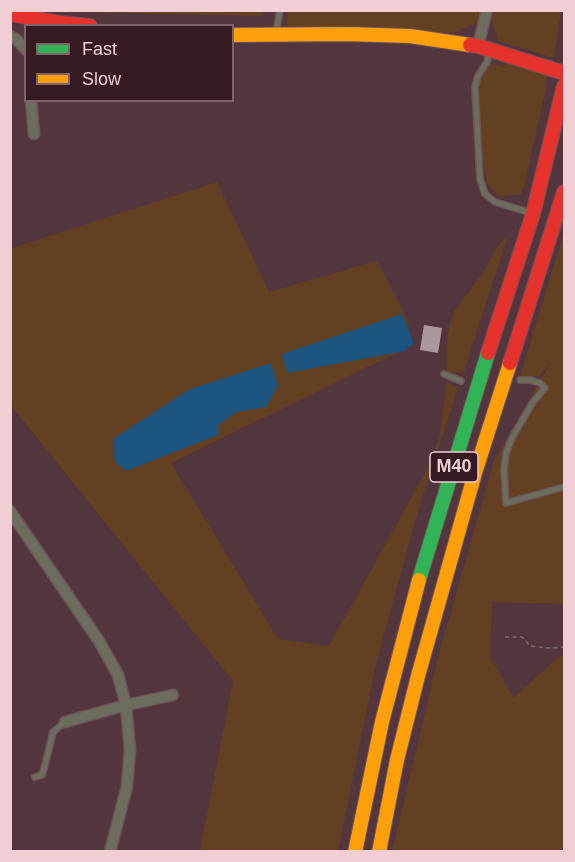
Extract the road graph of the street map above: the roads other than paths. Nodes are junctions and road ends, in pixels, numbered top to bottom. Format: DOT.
graph roads {
  1 [pos="280,10"];
  2 [pos="487,10"];
  3 [pos="10,14"];
  4 [pos="70,24"];
  5 [pos="234,35"];
  6 [pos="276,35"];
  7 [pos="10,36"];
  8 [pos="24,48"];
  9 [pos="484,48"];
  10 [pos="564,73"];
  11 [pos="564,87"];
  12 [pos="31,102"];
  13 [pos="34,134"];
  14 [pos="564,192"];
  15 [pos="533,214"];
  16 [pos="444,374"];
  17 [pos="520,380"];
  18 [pos="461,381"];
  19 [pos="564,487"];
  20 [pos="10,511"];
  21 [pos="173,695"];
  22 [pos="126,705"];
  23 [pos="65,722"];
  24 [pos="35,777"];
  25 [pos="110,852"];
  26 [pos="355,852"];
  27 [pos="379,852"];
  1 -- 6 [label="lane"];
  2 -- 9 [label="street"];
  3 -- 4 [label="main road"];
  5 -- 6 [label="main road"];
  6 -- 9 [label="main road"];
  7 -- 8 [label="street"];
  9 -- 10 [label="main road"];
  9 -- 15 [label="lane"];
  11 -- 15 [label="main road, M40"];
  12 -- 13 [label="street"];
  14 -- 27 [label="main road, M40"];
  15 -- 26 [label="main road, M40"];
  16 -- 18 [label="lane"];
  17 -- 19 [label="lane"];
  20 -- 22 [label="street"];
  21 -- 22 [label="street"];
  22 -- 23 [label="street"];
  22 -- 25 [label="street"];
  23 -- 24 [label="lane"];
}
